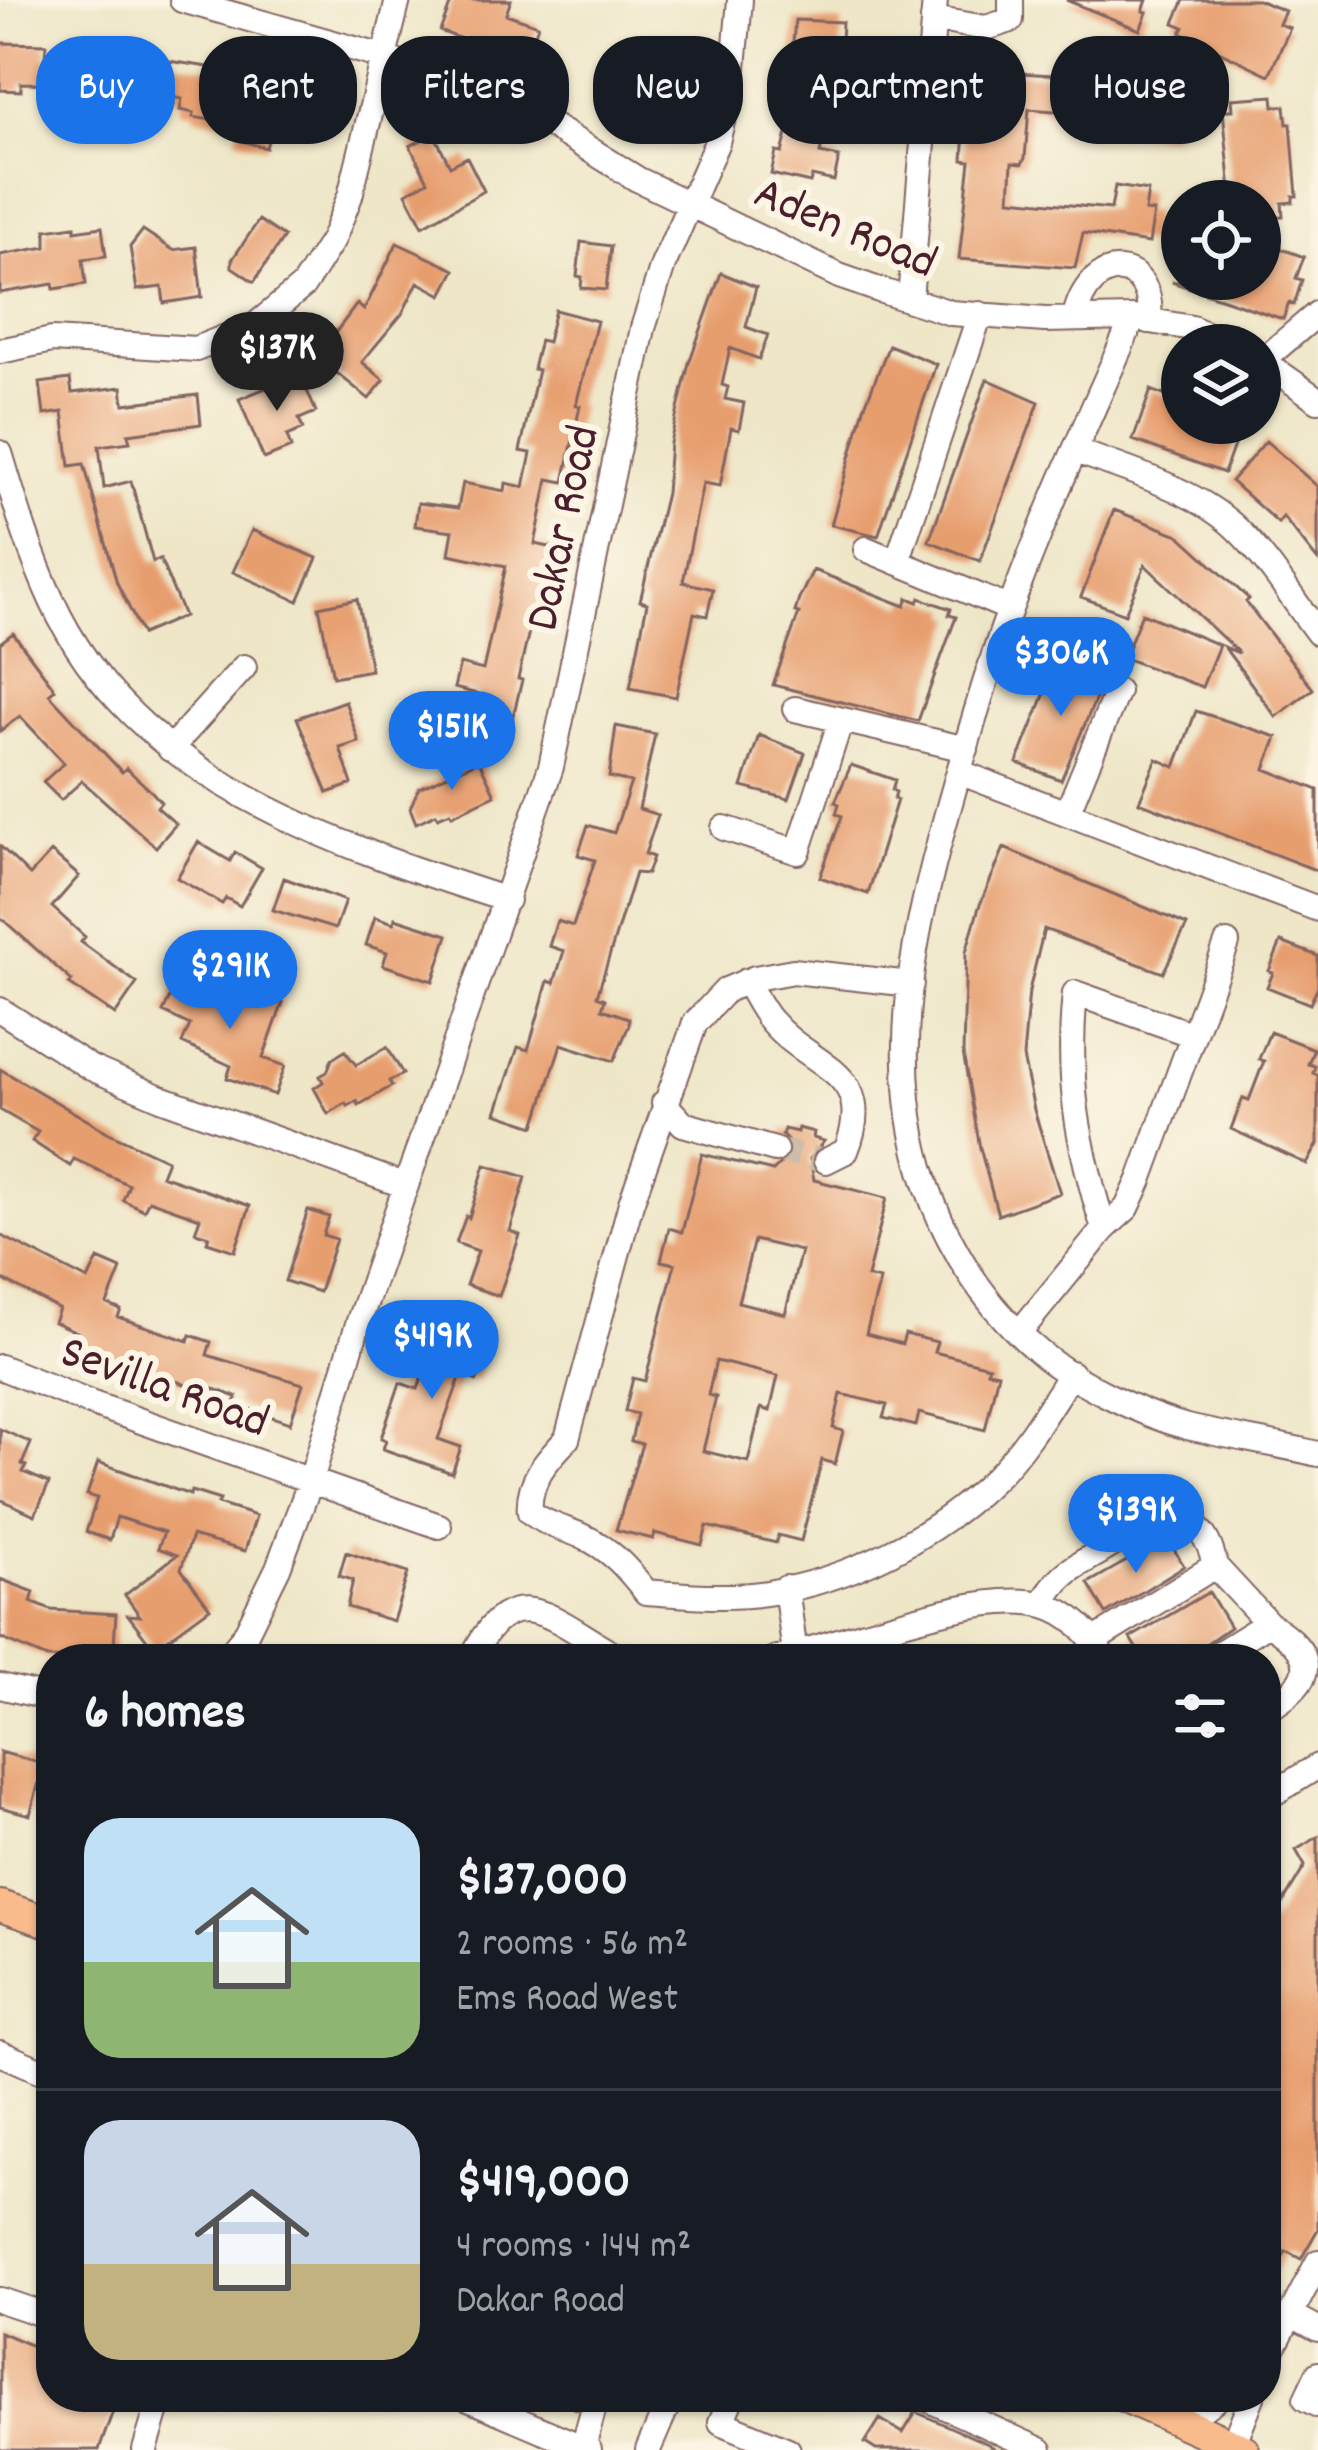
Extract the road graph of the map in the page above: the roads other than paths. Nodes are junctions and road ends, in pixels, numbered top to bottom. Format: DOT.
graph roads {
  1 [pos="182,0"];
  2 [pos="398,0"];
  3 [pos="740,0"];
  4 [pos="1011,0"];
  5 [pos="934,9"];
  6 [pos="389,36"];
  7 [pos="381,56"];
  8 [pos="381,65"];
  9 [pos="569,137"];
  10 [pos="690,203"];
  11 [pos="910,299"];
  12 [pos="1318,313"];
  13 [pos="980,314"];
  14 [pos="1075,317"];
  15 [pos="1141,319"];
  16 [pos="1169,324"];
  17 [pos="1281,344"];
  18 [pos="0,351"];
  19 [pos="1281,374"];
  20 [pos="1318,400"];
  21 [pos="1076,451"];
  22 [pos="0,453"];
  23 [pos="866,549"];
  24 [pos="897,562"];
  25 [pos="1010,609"];
  26 [pos="1318,633"];
  27 [pos="244,667"];
  28 [pos="1117,691"];
  29 [pos="795,710"];
  30 [pos="841,720"];
  31 [pos="170,749"];
  32 [pos="962,760"];
  33 [pos="1067,813"];
  34 [pos="724,828"];
  35 [pos="507,899"];
  36 [pos="1318,909"];
  37 [pos="1227,943"];
  38 [pos="746,981"];
  39 [pos="911,984"];
  40 [pos="0,1010"];
  41 [pos="1193,1035"];
  42 [pos="664,1103"];
  43 [pos="775,1150"];
  44 [pos="826,1161"];
  45 [pos="406,1186"];
  46 [pos="1104,1228"];
  47 [pos="1019,1333"];
  48 [pos="0,1367"];
  49 [pos="1071,1373"];
  50 [pos="1318,1454"];
  51 [pos="310,1480"];
  52 [pos="439,1526"];
  53 [pos="1215,1566"];
  54 [pos="786,1588"];
  55 [pos="1043,1604"];
  56 [pos="1268,1623"];
  57 [pos="238,1644"];
  58 [pos="480,1644"];
  59 [pos="599,1644"];
  60 [pos="785,1644"];
  61 [pos="831,1644"];
  62 [pos="1093,1644"];
  63 [pos="1107,1644"];
  64 [pos="1234,1644"];
  65 [pos="0,1686"];
  66 [pos="36,1694"];
  67 [pos="1281,1700"];
  68 [pos="1318,1766"];
  69 [pos="1281,1789"];
  70 [pos="0,1906"];
  71 [pos="36,1918"];
  72 [pos="0,2053"];
  73 [pos="36,2069"];
  74 [pos="1318,2262"];
  75 [pos="0,2300"];
  76 [pos="36,2313"];
  77 [pos="1290,2314"];
  78 [pos="1318,2329"];
  79 [pos="1281,2332"];
  80 [pos="1318,2374"];
  81 [pos="1318,2405"];
  82 [pos="156,2412"];
  83 [pos="505,2412"];
  84 [pos="593,2412"];
  85 [pos="664,2412"];
  86 [pos="726,2412"];
  87 [pos="956,2412"];
  88 [pos="1158,2412"];
  89 [pos="1198,2412"];
  90 [pos="1248,2412"];
  91 [pos="1183,2423"];
  92 [pos="1239,2447"];
  93 [pos="586,2449"];
  94 [pos="145,2450"];
  95 [pos="648,2450"];
  96 [pos="788,2450"];
  97 [pos="1040,2450"];
  1 -- 7 [label="street, Aden Road"];
  2 -- 6 [label="street"];
  3 -- 10 [label="street, Dakar Road"];
  4 -- 5 [label="street"];
  5 -- 11 [label="street"];
  8 -- 18 [label="street"];
  9 -- 10 [label="street, Aden Road"];
  10 -- 11 [label="street, Aden Road"];
  10 -- 35 [label="street, Dakar Road"];
  11 -- 13 [label="street, Aden Road"];
  12 -- 17 [label="street"];
  13 -- 14 [label="street, Aden Road"];
  13 -- 24 [label="street"];
  14 -- 15 [label="street, Aden Road"];
  14 -- 15 [label="street"];
  15 -- 16 [label="street, Aden Road"];
  15 -- 21 [label="street"];
  19 -- 20 [label="street"];
  21 -- 25 [label="street"];
  21 -- 26 [label="street"];
  22 -- 31 [label="street"];
  23 -- 24 [label="street"];
  24 -- 25 [label="street"];
  25 -- 32 [label="street"];
  27 -- 31 [label="street"];
  28 -- 33 [label="street"];
  29 -- 30 [label="street"];
  30 -- 32 [label="street"];
  30 -- 34 [label="street"];
  31 -- 35 [label="street"];
  32 -- 33 [label="street"];
  32 -- 39 [label="street"];
  33 -- 36 [label="street"];
  35 -- 45 [label="street, Dakar Road"];
  37 -- 41 [label="street"];
  38 -- 39 [label="street"];
  38 -- 42 [label="street"];
  38 -- 44 [label="street"];
  39 -- 47 [label="street"];
  40 -- 45 [label="street"];
  41 -- 46 [label="street"];
  41 -- 46 [label="street"];
  42 -- 43 [label="street"];
  42 -- 54 [label="street"];
  45 -- 51 [label="street, Dakar Road"];
  46 -- 47 [label="street"];
  47 -- 49 [label="street"];
  48 -- 51 [label="street, Sevilla Road"];
  49 -- 50 [label="street"];
  49 -- 54 [label="street"];
  51 -- 52 [label="street, Sevilla Road"];
  51 -- 57 [label="street, Dakar Road"];
  53 -- 55 [label="street"];
  53 -- 56 [label="street"];
  53 -- 63 [label="street"];
  54 -- 60 [label="street"];
  55 -- 61 [label="street"];
  55 -- 62 [label="street"];
  56 -- 64 [label="street"];
  56 -- 67 [label="street"];
  58 -- 59 [label="street"];
  65 -- 66 [label="street"];
  68 -- 69 [label="street"];
  70 -- 71 [label="main road"];
  72 -- 73 [label="street"];
  74 -- 77 [label="street"];
  75 -- 76 [label="street"];
  77 -- 78 [label="street"];
  77 -- 79 [label="street"];
  80 -- 81 [label="street"];
  82 -- 94 [label="street"];
  83 -- 93 [label="street"];
  84 -- 93 [label="street"];
  85 -- 95 [label="street"];
  86 -- 96 [label="street"];
  87 -- 97 [label="street"];
  88 -- 91 [label="main road"];
  89 -- 91 [label="street"];
  90 -- 92 [label="street"];
  91 -- 92 [label="main road"];
}
